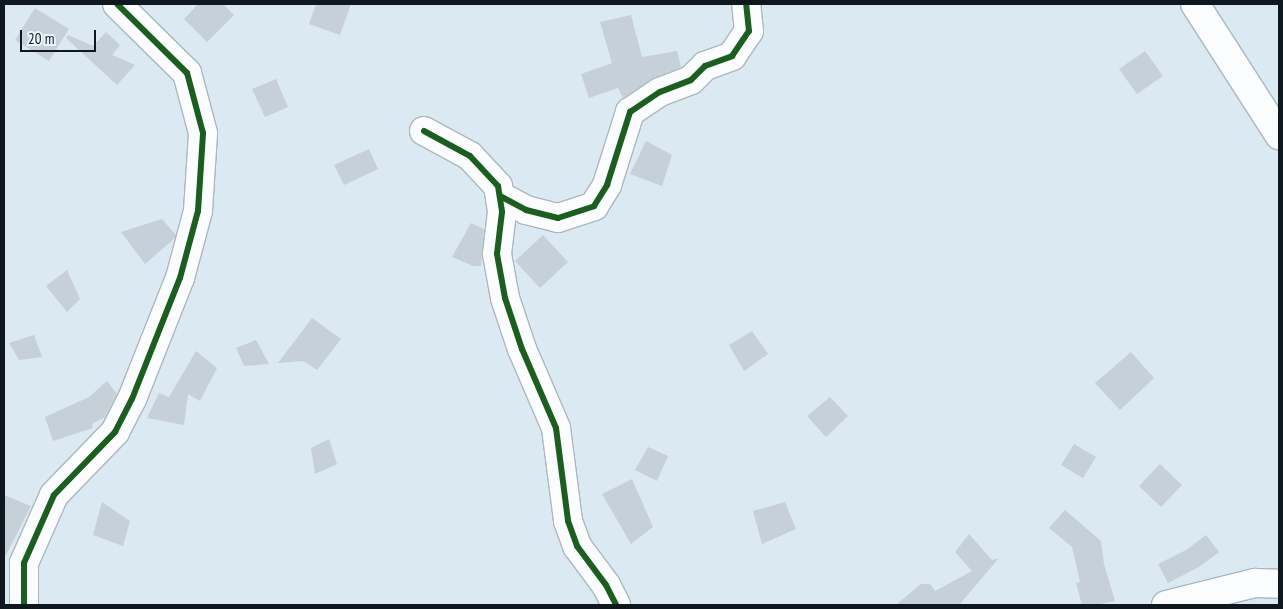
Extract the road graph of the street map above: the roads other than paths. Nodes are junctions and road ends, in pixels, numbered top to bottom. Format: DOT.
graph roads {
  1 [pos="117,4"];
  2 [pos="746,4"];
  3 [pos="1195,4"];
  4 [pos="424,131"];
  5 [pos="1279,136"];
  6 [pos="500,196"];
  7 [pos="1279,584"];
  8 [pos="24,605"];
  9 [pos="616,605"];
  10 [pos="1166,605"];
  1 -- 8 [label="street"];
  2 -- 6 [label="street"];
  3 -- 5 [label="street"];
  4 -- 6 [label="street"];
  6 -- 9 [label="street"];
  7 -- 10 [label="street"];
}
